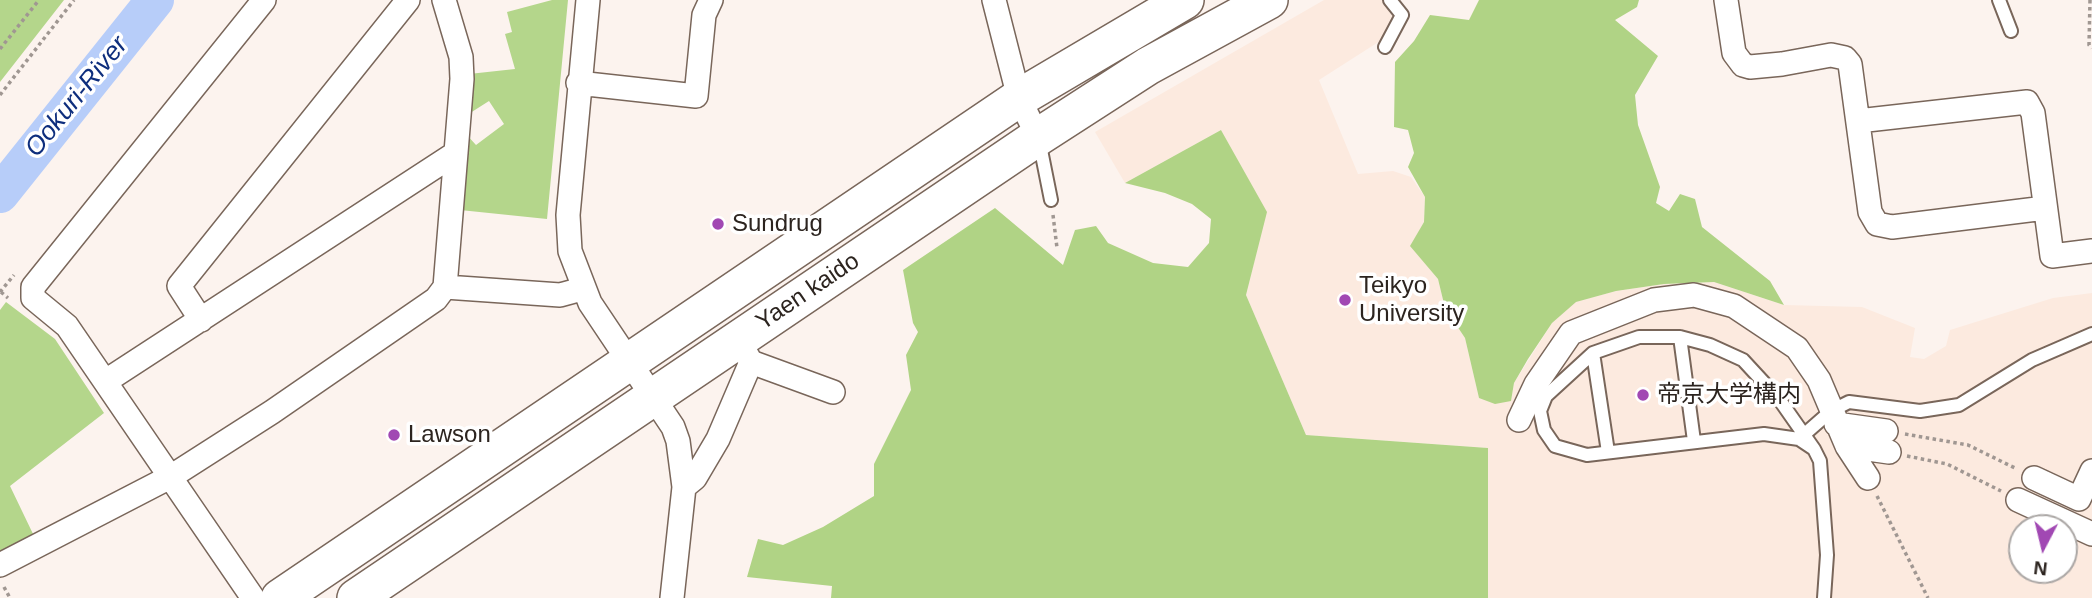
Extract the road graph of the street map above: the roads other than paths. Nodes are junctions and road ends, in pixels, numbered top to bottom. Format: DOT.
graph roads {
  1 [pos="264,0"];
  2 [pos="408,0"];
  3 [pos="444,0"];
  4 [pos="589,0"];
  5 [pos="710,0"];
  6 [pos="994,0"];
  7 [pos="1185,0"];
  8 [pos="1269,0"];
  9 [pos="1390,0"];
  10 [pos="1726,0"];
  11 [pos="2000,0"];
  12 [pos="2011,31"];
  13 [pos="1385,47"];
  14 [pos="578,83"];
  15 [pos="1019,98"];
  16 [pos="1858,121"];
  17 [pos="1038,136"];
  18 [pos="456,153"];
  19 [pos="1051,200"];
  20 [pos="2045,208"];
  21 [pos="2092,251"];
  22 [pos="445,287"];
  23 [pos="582,289"];
  24 [pos="201,320"];
  25 [pos="2092,334"];
  26 [pos="1680,337"];
  27 [pos="745,351"];
  28 [pos="1593,353"];
  29 [pos="629,363"];
  30 [pos="106,381"];
  31 [pos="833,392"];
  32 [pos="652,396"];
  33 [pos="1833,417"];
  34 [pos="1519,420"];
  35 [pos="1801,437"];
  36 [pos="1694,441"];
  37 [pos="1847,446"];
  38 [pos="1608,452"];
  39 [pos="2092,471"];
  40 [pos="172,475"];
  41 [pos="1868,478"];
  42 [pos="2034,478"];
  43 [pos="684,488"];
  44 [pos="2018,500"];
  45 [pos="2092,534"];
  46 [pos="0,565"];
  47 [pos="253,598"];
  48 [pos="280,598"];
  49 [pos="356,598"];
  50 [pos="671,598"];
  51 [pos="1824,598"];
  1 -- 30 [label="street"];
  2 -- 24 [label="street"];
  3 -- 18 [label="street"];
  4 -- 14 [label="street"];
  5 -- 14 [label="street"];
  6 -- 15 [label="street"];
  7 -- 15 [label="main road, Yaen kaido"];
  8 -- 17 [label="main road, Yaen kaido"];
  9 -- 13 [label="lane"];
  10 -- 16 [label="street"];
  11 -- 12 [label="lane"];
  14 -- 23 [label="street"];
  15 -- 17 [label="street"];
  15 -- 29 [label="main road, Yaen kaido"];
  16 -- 20 [label="street"];
  16 -- 20 [label="street"];
  17 -- 19 [label="lane"];
  17 -- 27 [label="main road, Yaen kaido"];
  18 -- 22 [label="street"];
  18 -- 24 [label="street"];
  20 -- 21 [label="street"];
  22 -- 23 [label="street"];
  22 -- 40 [label="street"];
  23 -- 29 [label="street"];
  24 -- 30 [label="street"];
  25 -- 33 [label="lane"];
  26 -- 28 [label="lane"];
  26 -- 35 [label="lane"];
  26 -- 36 [label="lane"];
  27 -- 31 [label="street"];
  27 -- 32 [label="main road, Yaen kaido"];
  27 -- 43 [label="street"];
  28 -- 38 [label="lane"];
  28 -- 38 [label="lane"];
  29 -- 32 [label="street"];
  29 -- 48 [label="main road, Yaen kaido"];
  30 -- 40 [label="street"];
  32 -- 43 [label="street"];
  32 -- 49 [label="main road, Yaen kaido"];
  33 -- 34 [label="street"];
  33 -- 35 [label="lane"];
  33 -- 37 [label="street"];
  33 -- 37 [label="street"];
  35 -- 36 [label="lane"];
  35 -- 51 [label="lane"];
  36 -- 38 [label="lane"];
  37 -- 41 [label="street"];
  39 -- 42 [label="street"];
  40 -- 46 [label="street"];
  40 -- 47 [label="street"];
  43 -- 50 [label="street"];
  44 -- 45 [label="street"];
}
